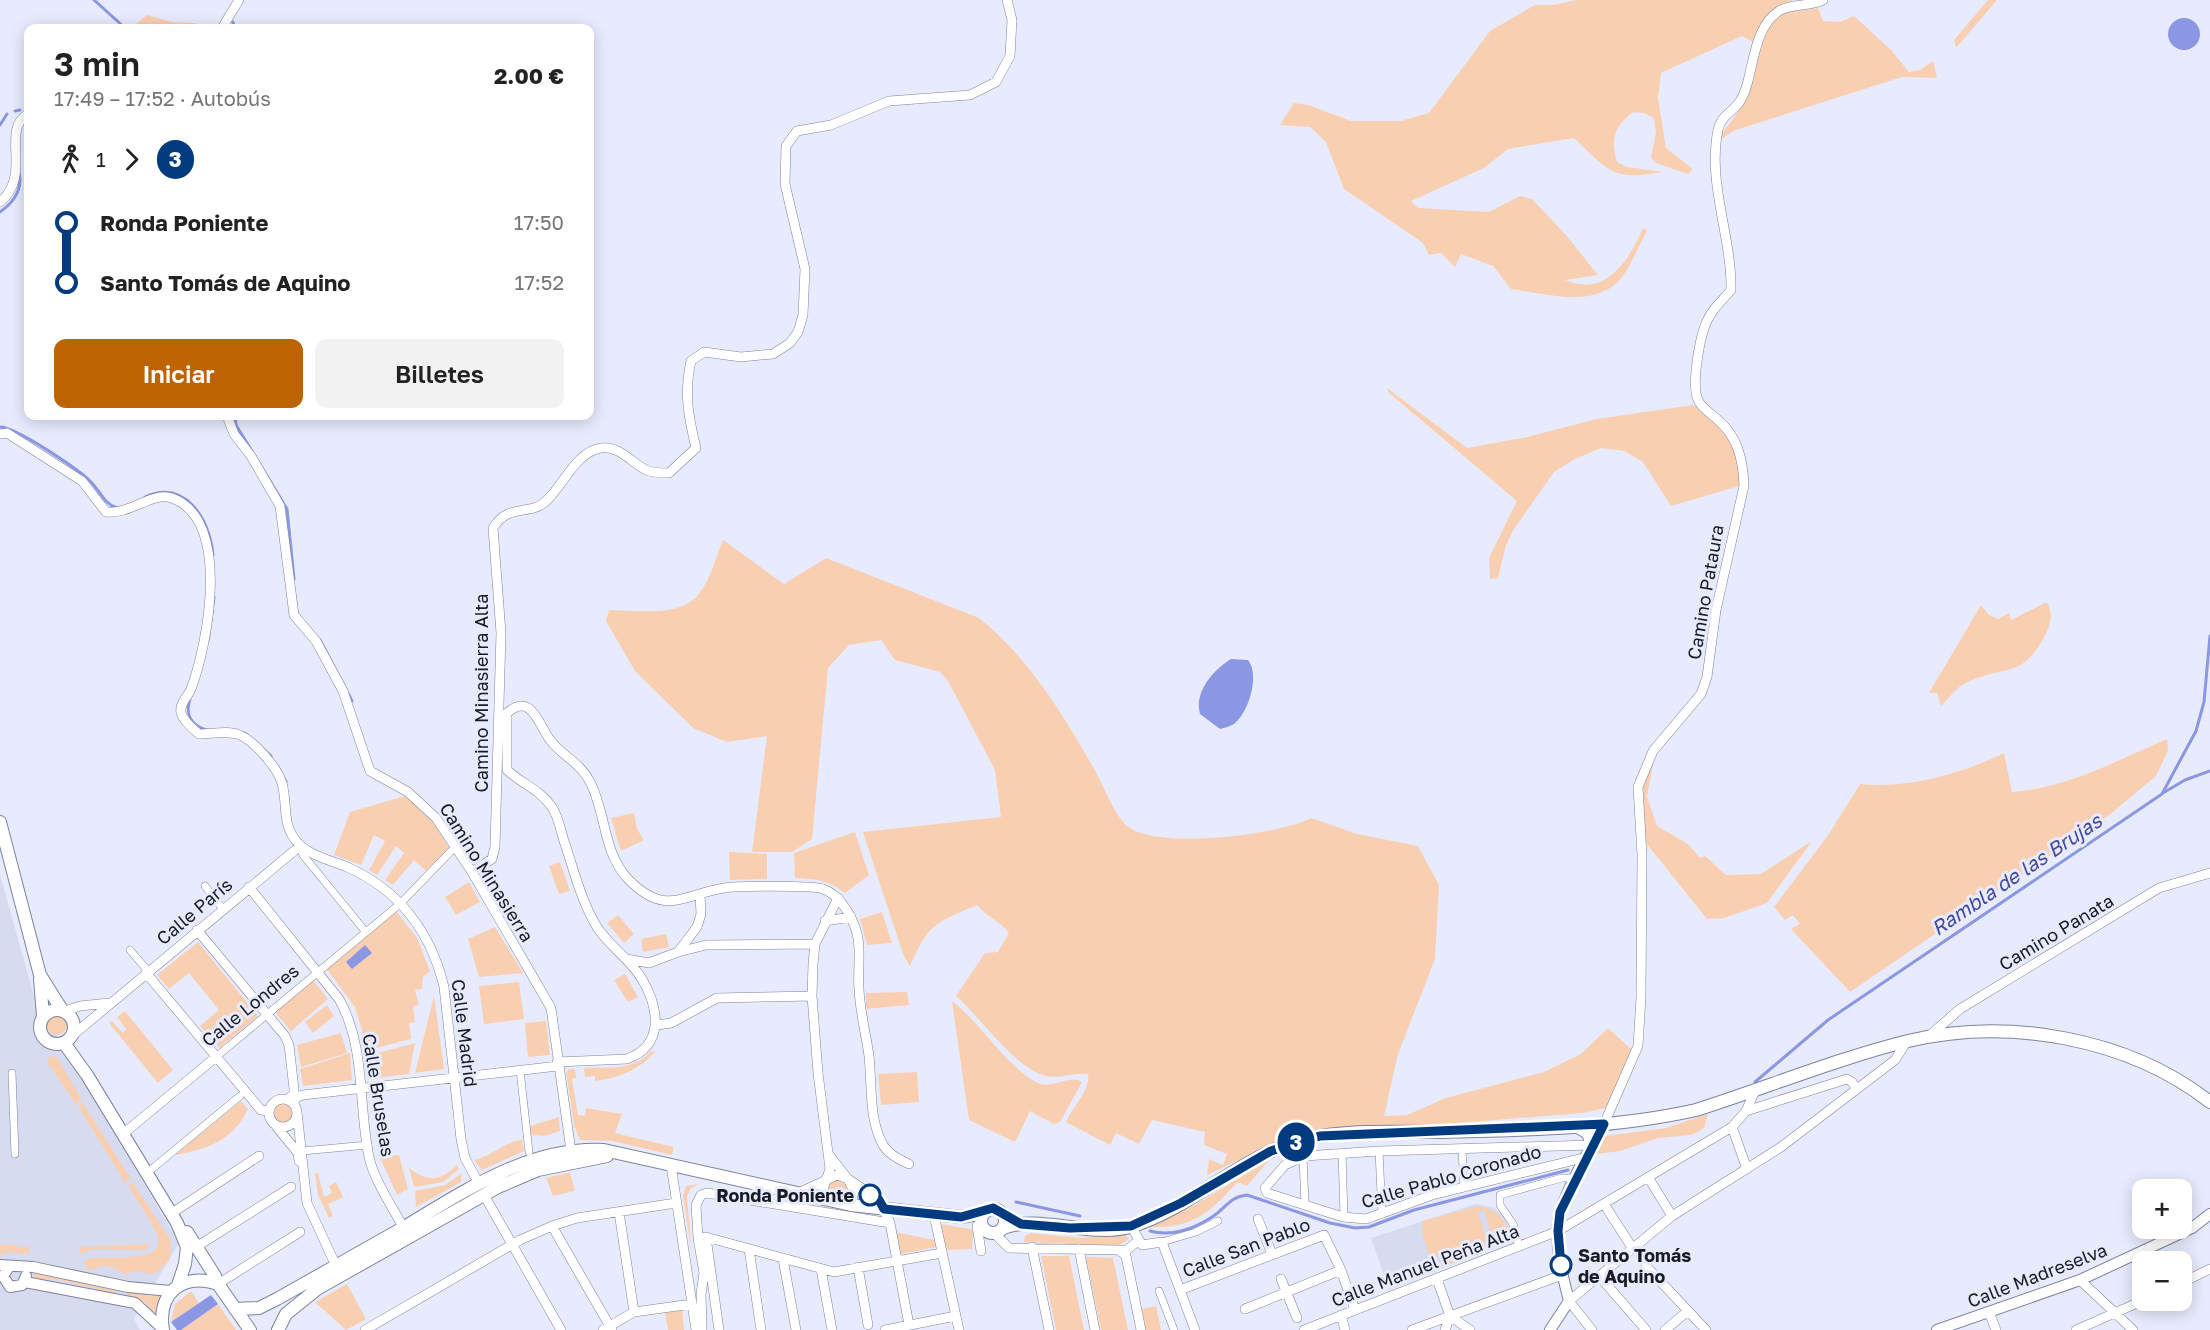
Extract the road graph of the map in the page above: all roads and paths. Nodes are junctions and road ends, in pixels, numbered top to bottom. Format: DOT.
graph roads {
  1 [pos="239,0"];
  2 [pos="1007,0"];
  3 [pos="1823,0"];
  4 [pos="226,24"];
  5 [pos="24,116"];
  6 [pos="0,202"];
  7 [pos="229,420"];
  8 [pos="0,434"];
  9 [pos="0,822"];
  10 [pos="300,846"];
  11 [pos="455,847"];
  12 [pos="472,872"];
  13 [pos="2210,873"];
  14 [pos="205,886"];
  15 [pos="249,887"];
  16 [pos="700,895"];
  17 [pos="838,898"];
  18 [pos="401,903"];
  19 [pos="223,909"];
  20 [pos="851,917"];
  21 [pos="825,921"];
  22 [pos="697,927"];
  23 [pos="197,930"];
  24 [pos="365,931"];
  25 [pos="815,944"];
  26 [pos="706,945"];
  27 [pos="130,950"];
  28 [pos="678,952"];
  29 [pos="626,959"];
  30 [pos="649,963"];
  31 [pos="317,971"];
  32 [pos="147,972"];
  33 [pos="40,975"];
  34 [pos="642,979"];
  35 [pos="812,996"];
  36 [pos="109,1003"];
  37 [pos="63,1010"];
  38 [pos="267,1015"];
  39 [pos="43,1016"];
  40 [pos="657,1025"];
  41 [pos="1928,1037"];
  42 [pos="69,1038"];
  43 [pos="1907,1041"];
  44 [pos="1882,1048"];
  45 [pos="216,1057"];
  46 [pos="558,1064"];
  47 [pos="1887,1066"];
  48 [pos="520,1070"];
  49 [pos="12,1073"];
  50 [pos="454,1077"];
  51 [pos="1847,1079"];
  52 [pos="1866,1081"];
  53 [pos="361,1088"];
  54 [pos="1856,1088"];
  55 [pos="1755,1091"];
  56 [pos="240,1096"];
  57 [pos="2210,1102"];
  58 [pos="293,1105"];
  59 [pos="269,1111"];
  60 [pos="1746,1111"];
  61 [pos="274,1123"];
  62 [pos="1604,1124"];
  63 [pos="1578,1126"];
  64 [pos="1732,1127"];
  65 [pos="123,1134"];
  66 [pos="1289,1143"];
  67 [pos="368,1145"];
  68 [pos="1592,1145"];
  69 [pos="1462,1149"];
  70 [pos="302,1151"];
  71 [pos="571,1151"];
  72 [pos="1379,1151"];
  73 [pos="528,1152"];
  74 [pos="1342,1153"];
  75 [pos="15,1154"];
  76 [pos="617,1155"];
  77 [pos="829,1155"];
  78 [pos="259,1156"];
  79 [pos="1587,1157"];
  80 [pos="1298,1158"];
  81 [pos="909,1164"];
  82 [pos="671,1165"];
  83 [pos="1748,1169"];
  84 [pos="147,1173"];
  85 [pos="304,1177"];
  86 [pos="1648,1177"];
  87 [pos="1577,1178"];
  88 [pos="848,1179"];
  89 [pos="824,1180"];
  90 [pos="291,1187"];
  91 [pos="1464,1187"];
  92 [pos="481,1190"];
  93 [pos="798,1193"];
  94 [pos="820,1198"];
  95 [pos="676,1203"];
  96 [pos="851,1204"];
  97 [pos="1604,1204"];
  98 [pos="1305,1205"];
  99 [pos="884,1209"];
  100 [pos="620,1212"];
  101 [pos="983,1213"];
  102 [pos="1003,1213"];
  103 [pos="1382,1214"];
  104 [pos="2210,1214"];
  105 [pos="934,1215"];
  106 [pos="1672,1216"];
  107 [pos="961,1217"];
  108 [pos="1344,1217"];
  109 [pos="175,1218"];
  110 [pos="1258,1219"];
  111 [pos="1218,1221"];
  112 [pos="890,1223"];
  113 [pos="1021,1224"];
  114 [pos="552,1226"];
  115 [pos="1131,1226"];
  116 [pos="403,1227"];
  117 [pos="991,1230"];
  118 [pos="1558,1231"];
  119 [pos="300,1232"];
  120 [pos="702,1238"];
  121 [pos="1139,1240"];
  122 [pos="1162,1242"];
  123 [pos="513,1245"];
  124 [pos="196,1247"];
  125 [pos="1032,1247"];
  126 [pos="1519,1247"];
  127 [pos="749,1249"];
  128 [pos="1079,1249"];
  129 [pos="1633,1249"];
  130 [pos="1119,1250"];
  131 [pos="942,1253"];
  132 [pos="1272,1254"];
  133 [pos="783,1259"];
  134 [pos="897,1260"];
  135 [pos="4,1266"];
  136 [pos="336,1266"];
  137 [pos="701,1266"];
  138 [pos="1646,1266"];
  139 [pos="858,1267"];
  140 [pos="22,1268"];
  141 [pos="821,1269"];
  142 [pos="2210,1269"];
  143 [pos="1341,1270"];
  144 [pos="1562,1275"];
  145 [pos="1600,1277"];
  146 [pos="2192,1278"];
  147 [pos="1281,1279"];
  148 [pos="1437,1279"];
  149 [pos="2,1280"];
  150 [pos="2080,1280"];
  151 [pos="25,1282"];
  152 [pos="217,1283"];
  153 [pos="689,1284"];
  154 [pos="174,1288"];
  155 [pos="1180,1290"];
  156 [pos="1159,1291"];
  157 [pos="1286,1292"];
  158 [pos="1569,1301"];
  159 [pos="692,1304"];
  160 [pos="2132,1306"];
  161 [pos="236,1309"];
  162 [pos="1245,1309"];
  163 [pos="1355,1310"];
  164 [pos="1688,1311"];
  165 [pos="634,1312"];
  166 [pos="1989,1312"];
  167 [pos="2116,1314"];
  168 [pos="1341,1315"];
  169 [pos="1450,1316"];
  170 [pos="956,1317"];
  171 [pos="1297,1318"];
  172 [pos="868,1325"];
  173 [pos="909,1325"];
  174 [pos="608,1329"];
  175 [pos="697,1329"];
  176 [pos="163,1330"];
  177 [pos="250,1330"];
  178 [pos="278,1330"];
  179 [pos="365,1330"];
  180 [pos="561,1330"];
  181 [pos="719,1330"];
  182 [pos="761,1330"];
  183 [pos="796,1330"];
  184 [pos="832,1330"];
  185 [pos="885,1330"];
  186 [pos="959,1330"];
  187 [pos="1049,1330"];
  188 [pos="1095,1330"];
  189 [pos="1141,1330"];
  190 [pos="1174,1330"];
  191 [pos="1195,1330"];
  192 [pos="1304,1330"];
  193 [pos="1346,1330"];
  194 [pos="1412,1330"];
  195 [pos="1445,1330"];
  196 [pos="1470,1330"];
  197 [pos="1550,1330"];
  198 [pos="1592,1330"];
  199 [pos="1646,1330"];
  200 [pos="1665,1330"];
  201 [pos="1706,1330"];
  202 [pos="1937,1330"];
  203 [pos="1996,1330"];
  204 [pos="2076,1330"];
  205 [pos="2133,1330"];
  1 -- 4 [label="street"];
  2 -- 12 [label="street, Camino Minasierra Alta"];
  3 -- 62 [label="street, Camino Pataura"];
  5 -- 6 [label="street"];
  7 -- 11 [label="street, Camino Minasierra"];
  8 -- 10 [label="street"];
  9 -- 33 [label="main road"];
  10 -- 15 [label="street, Calle París"];
  10 -- 18 [label="street, Calle Madrid"];
  10 -- 24 [label="street"];
  11 -- 12 [label="street, Camino Minasierra"];
  11 -- 18 [label="street, Calle Londres"];
  12 -- 46 [label="street, Camino Minasierra"];
  13 -- 41 [label="street, Camino Panata"];
  14 -- 19 [label="street"];
  15 -- 19 [label="street, Calle París"];
  15 -- 31 [label="street, Calle Bruselas"];
  16 -- 17 [label="street"];
  16 -- 22 [label="street"];
  16 -- 29 [label="street"];
  17 -- 20 [label="street"];
  17 -- 21 [label="street"];
  18 -- 24 [label="street, Calle Londres"];
  18 -- 50 [label="street, Calle Madrid"];
  19 -- 23 [label="street, Calle París"];
  20 -- 21 [label="street"];
  20 -- 81 [label="street"];
  21 -- 25 [label="street"];
  22 -- 26 [label="street"];
  22 -- 28 [label="street"];
  23 -- 32 [label="street, Calle París"];
  23 -- 38 [label="street"];
  24 -- 31 [label="street, Calle Londres"];
  25 -- 26 [label="street"];
  25 -- 35 [label="street"];
  26 -- 28 [label="street"];
  27 -- 32 [label="street"];
  28 -- 30 [label="street"];
  29 -- 30 [label="street"];
  29 -- 34 [label="street"];
  30 -- 34 [label="street"];
  31 -- 38 [label="street, Calle Londres"];
  31 -- 53 [label="street, Calle Bruselas"];
  32 -- 36 [label="street, Calle París"];
  32 -- 45 [label="street"];
  33 -- 37 [label="main road"];
  33 -- 39 [label="main road"];
  34 -- 40 [label="street"];
  35 -- 40 [label="street"];
  35 -- 77 [label="street"];
  36 -- 37 [label="street"];
  36 -- 42 [label="street, Calle París"];
  37 -- 39 [label="main road"];
  37 -- 42 [label="main road"];
  38 -- 45 [label="street, Calle Londres"];
  38 -- 58 [label="street"];
  39 -- 42 [label="main road"];
  40 -- 46 [label="street"];
  41 -- 43 [label="main road"];
  41 -- 57 [label="main road"];
  42 -- 65 [label="main road"];
  43 -- 44 [label="main road"];
  43 -- 47 [label="street"];
  44 -- 47 [label="street"];
  44 -- 55 [label="main road"];
  45 -- 59 [label="street"];
  45 -- 65 [label="street, Calle Londres"];
  46 -- 48 [label="street"];
  46 -- 71 [label="street, Camino Minasierra"];
  47 -- 52 [label="street"];
  48 -- 50 [label="street"];
  48 -- 73 [label="street"];
  49 -- 75 [label="street"];
  50 -- 53 [label="street"];
  50 -- 92 [label="street, Calle Madrid"];
  51 -- 52 [label="street"];
  51 -- 54 [label="street"];
  51 -- 60 [label="street"];
  52 -- 54 [label="street"];
  53 -- 58 [label="street"];
  53 -- 67 [label="street, Calle Bruselas"];
  54 -- 83 [label="street"];
  55 -- 60 [label="street"];
  55 -- 62 [label="main road"];
  56 -- 84 [label="street"];
  58 -- 59 [label="street"];
  58 -- 61 [label="street"];
  58 -- 70 [label="street"];
  59 -- 61 [label="street"];
  60 -- 64 [label="street, Calle Manuel Peña Alta"];
  61 -- 85 [label="street"];
  62 -- 63 [label="main road"];
  62 -- 68 [label="street, Camino Pataura"];
  63 -- 66 [label="main road"];
  63 -- 68 [label="main road"];
  64 -- 83 [label="street"];
  64 -- 86 [label="street, Calle Manuel Peña Alta"];
  65 -- 84 [label="main road"];
  66 -- 80 [label="street"];
  66 -- 115 [label="main road"];
  67 -- 70 [label="street"];
  67 -- 116 [label="street, Calle Bruselas"];
  68 -- 69 [label="street"];
  68 -- 79 [label="street, Camino Pataura"];
  69 -- 72 [label="street"];
  69 -- 91 [label="street"];
  70 -- 85 [label="street"];
  71 -- 76 [label="main road"];
  71 -- 92 [label="main road"];
  72 -- 74 [label="street"];
  72 -- 103 [label="street"];
  74 -- 80 [label="street"];
  74 -- 108 [label="street"];
  76 -- 82 [label="main road"];
  76 -- 92 [label="main road"];
  77 -- 88 [label="street"];
  77 -- 89 [label="street"];
  78 -- 109 [label="street"];
  79 -- 87 [label="street, Camino Pataura"];
  79 -- 91 [label="street, Calle Pablo Coronado"];
  80 -- 98 [label="street"];
  80 -- 98 [label="street, Calle Pablo Coronado"];
  82 -- 93 [label="main road"];
  82 -- 95 [label="street"];
  83 -- 106 [label="street"];
  84 -- 109 [label="main road"];
  85 -- 136 [label="street"];
  86 -- 97 [label="street, Calle Manuel Peña Alta"];
  86 -- 106 [label="street"];
  87 -- 118 [label="street, Camino Pataura"];
  87 -- 126 [label="street"];
  88 -- 89 [label="street"];
  88 -- 96 [label="street"];
  88 -- 99 [label="street"];
  89 -- 93 [label="street"];
  89 -- 94 [label="street"];
  90 -- 124 [label="street"];
  91 -- 103 [label="street, Calle Pablo Coronado"];
  92 -- 116 [label="main road"];
  92 -- 123 [label="street, Calle Madrid"];
  92 -- 178 [label="main road"];
  93 -- 94 [label="main road"];
  94 -- 96 [label="main road"];
  95 -- 100 [label="street"];
  95 -- 153 [label="street"];
  96 -- 99 [label="main road"];
  97 -- 118 [label="street, Calle Manuel Peña Alta"];
  97 -- 129 [label="street"];
  98 -- 108 [label="street, Calle Pablo Coronado"];
  99 -- 105 [label="main road"];
  99 -- 112 [label="street"];
  100 -- 114 [label="street"];
  100 -- 165 [label="street"];
  101 -- 102 [label="main road"];
  101 -- 107 [label="main road"];
  101 -- 117 [label="main road"];
  102 -- 113 [label="main road"];
  102 -- 117 [label="main road"];
  103 -- 108 [label="street, Calle Pablo Coronado"];
  104 -- 150 [label="street, Calle Madreselva"];
  105 -- 107 [label="main road"];
  105 -- 131 [label="street"];
  106 -- 129 [label="street"];
  107 -- 117 [label="main road"];
  109 -- 124 [label="main road"];
  109 -- 154 [label="main road"];
  110 -- 132 [label="street"];
  111 -- 122 [label="street"];
  112 -- 120 [label="street"];
  112 -- 134 [label="street"];
  113 -- 115 [label="main road"];
  113 -- 117 [label="main road"];
  114 -- 123 [label="street"];
  114 -- 174 [label="street"];
  115 -- 121 [label="street"];
  116 -- 136 [label="main road"];
  117 -- 117 [label="street"];
  117 -- 125 [label="street"];
  118 -- 126 [label="street, Calle Manuel Peña Alta"];
  118 -- 144 [label="street, Camino Pataura"];
  119 -- 152 [label="street"];
  120 -- 127 [label="street"];
  120 -- 137 [label="street"];
  120 -- 181 [label="street"];
  121 -- 122 [label="street"];
  121 -- 130 [label="street"];
  122 -- 155 [label="street"];
  123 -- 179 [label="street"];
  123 -- 180 [label="street, Calle Madrid"];
  124 -- 152 [label="main road"];
  125 -- 128 [label="street"];
  125 -- 187 [label="street"];
  126 -- 148 [label="street, Calle Manuel Peña Alta"];
  127 -- 133 [label="street"];
  127 -- 182 [label="street"];
  128 -- 130 [label="street"];
  128 -- 188 [label="street"];
  129 -- 145 [label="street"];
  130 -- 189 [label="street"];
  131 -- 134 [label="street"];
  131 -- 170 [label="street"];
  132 -- 143 [label="street, Calle San Pablo"];
  132 -- 155 [label="street, Calle San Pablo"];
  133 -- 141 [label="street"];
  133 -- 183 [label="street"];
  134 -- 139 [label="street"];
  134 -- 173 [label="street"];
  135 -- 140 [label="street"];
  135 -- 149 [label="street"];
  136 -- 161 [label="main road"];
  137 -- 153 [label="street"];
  137 -- 175 [label="street"];
  138 -- 164 [label="street"];
  139 -- 141 [label="street"];
  139 -- 172 [label="street"];
  140 -- 151 [label="street"];
  140 -- 154 [label="street"];
  141 -- 184 [label="street"];
  142 -- 146 [label="street"];
  143 -- 157 [label="street"];
  143 -- 163 [label="street"];
  144 -- 158 [label="street, Camino Pataura"];
  144 -- 169 [label="street"];
  145 -- 158 [label="street"];
  145 -- 199 [label="street"];
  147 -- 157 [label="street"];
  148 -- 163 [label="street, Calle Manuel Peña Alta"];
  148 -- 169 [label="street"];
  149 -- 151 [label="street"];
  150 -- 166 [label="street, Calle Madreselva"];
  150 -- 167 [label="street"];
  151 -- 176 [label="street"];
  152 -- 154 [label="main road"];
  152 -- 161 [label="main road"];
  153 -- 159 [label="street"];
  154 -- 176 [label="main road"];
  155 -- 191 [label="street"];
  156 -- 190 [label="street"];
  157 -- 162 [label="street"];
  157 -- 171 [label="street"];
  158 -- 197 [label="street"];
  158 -- 198 [label="street"];
  159 -- 165 [label="street"];
  159 -- 175 [label="street"];
  160 -- 167 [label="street"];
  161 -- 177 [label="main road"];
  163 -- 168 [label="street, Calle Manuel Peña Alta"];
  164 -- 200 [label="street"];
  164 -- 201 [label="street"];
  165 -- 174 [label="street"];
  166 -- 202 [label="street, Calle Madreselva"];
  166 -- 203 [label="street"];
  167 -- 204 [label="street"];
  167 -- 205 [label="street"];
  168 -- 192 [label="street, Calle Manuel Peña Alta"];
  168 -- 193 [label="street"];
  169 -- 194 [label="street"];
  169 -- 195 [label="street"];
  169 -- 196 [label="street"];
  170 -- 173 [label="street"];
  170 -- 186 [label="street"];
  173 -- 185 [label="street"];
}
